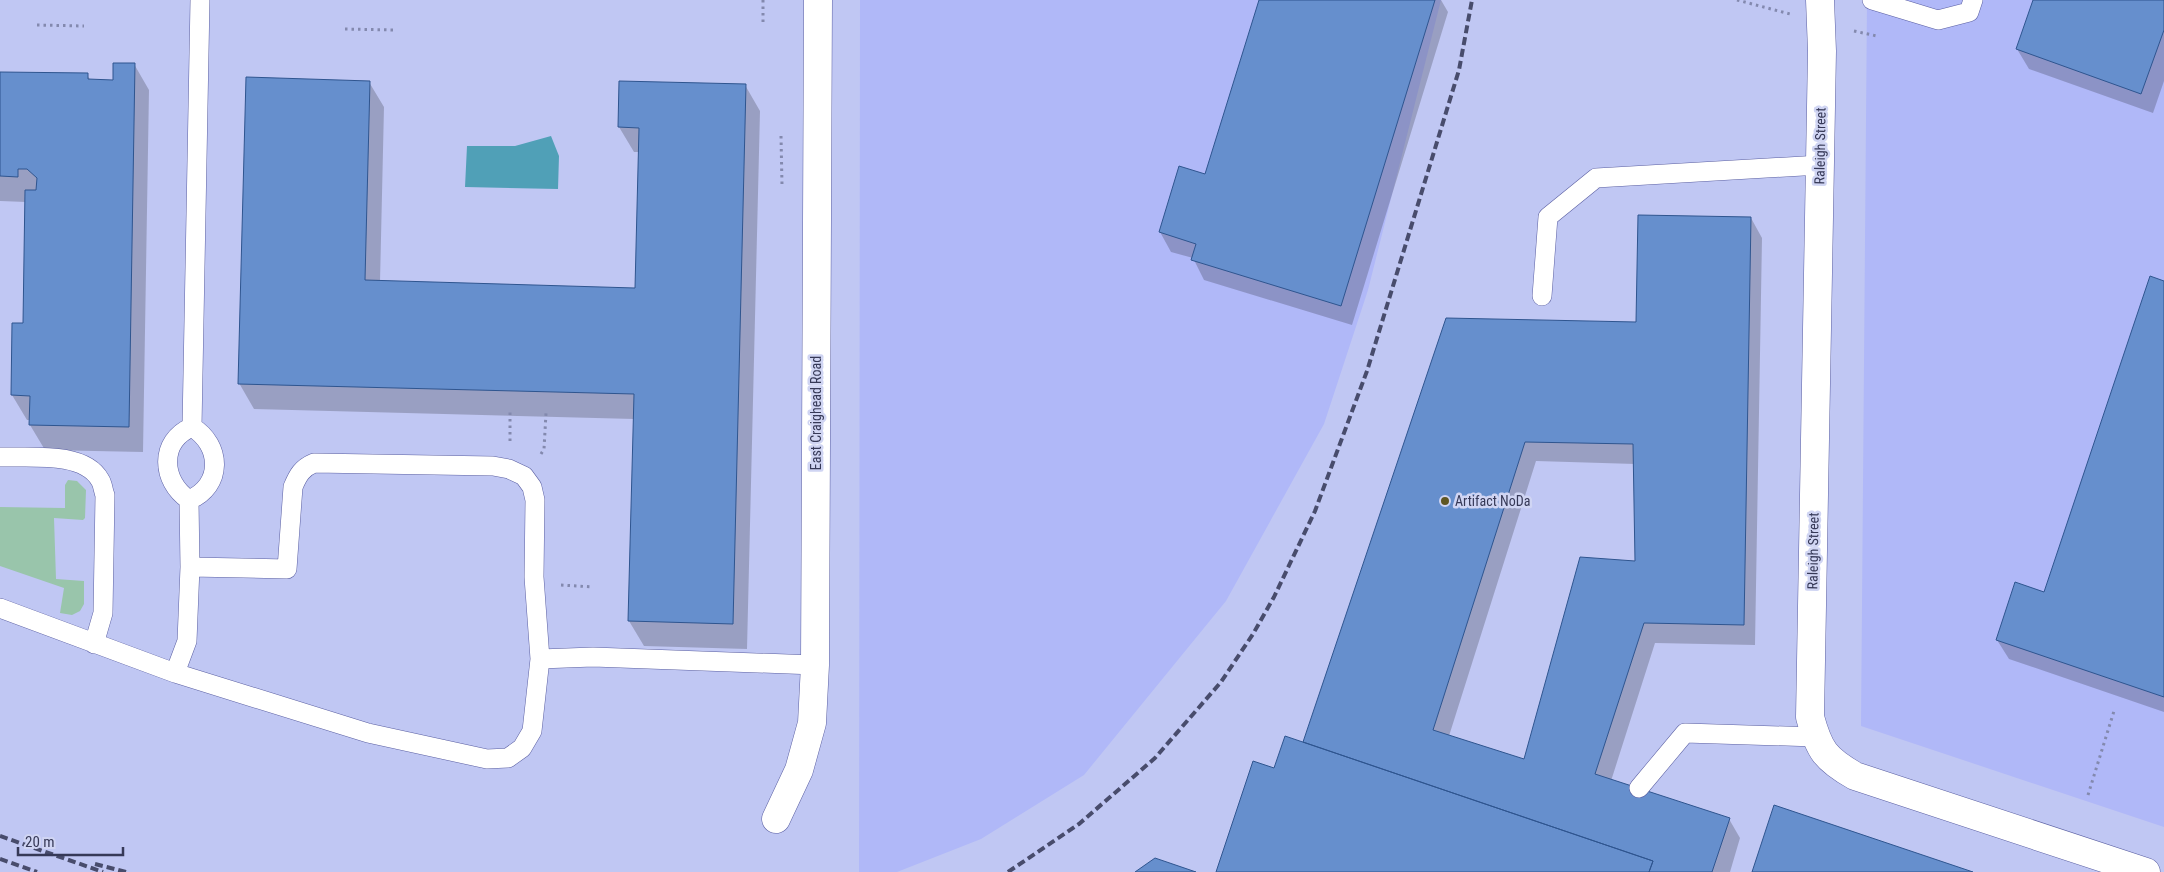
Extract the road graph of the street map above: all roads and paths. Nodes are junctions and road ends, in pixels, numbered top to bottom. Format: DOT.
graph roads {
  1 [pos="200,0"];
  2 [pos="763,0"];
  3 [pos="818,0"];
  4 [pos="1820,0"];
  5 [pos="1872,0"];
  6 [pos="1973,0"];
  7 [pos="763,23"];
  8 [pos="37,25"];
  9 [pos="84,26"];
  10 [pos="345,29"];
  11 [pos="393,30"];
  12 [pos="782,136"];
  13 [pos="1820,165"];
  14 [pos="782,185"];
  15 [pos="1542,296"];
  16 [pos="546,413"];
  17 [pos="192,426"];
  18 [pos="0,457"];
  19 [pos="524,476"];
  20 [pos="189,500"];
  21 [pos="190,567"];
  22 [pos="0,608"];
  23 [pos="94,644"];
  24 [pos="540,658"];
  25 [pos="815,665"];
  26 [pos="175,673"];
  27 [pos="2114,711"];
  28 [pos="1816,737"];
  29 [pos="1639,788"];
  30 [pos="2088,795"];
  31 [pos="776,818"];
  32 [pos="2146,872"];
  1 -- 17 [label="lane"];
  2 -- 7 [label="path"];
  3 -- 25 [label="street, East Craighead Road"];
  4 -- 13 [label="street, Raleigh Street"];
  5 -- 6 [label="lane"];
  8 -- 9 [label="path"];
  10 -- 11 [label="path"];
  12 -- 14 [label="path"];
  13 -- 15 [label="lane"];
  13 -- 28 [label="street, Raleigh Street"];
  16 -- 19 [label="path"];
  17 -- 20 [label="lane"];
  17 -- 20 [label="lane"];
  18 -- 23 [label="lane"];
  19 -- 21 [label="lane"];
  19 -- 24 [label="lane"];
  20 -- 21 [label="lane"];
  21 -- 26 [label="lane"];
  22 -- 23 [label="lane"];
  23 -- 26 [label="lane"];
  24 -- 25 [label="lane"];
  24 -- 26 [label="lane"];
  25 -- 31 [label="street, East Craighead Road"];
  27 -- 30 [label="path"];
  28 -- 29 [label="lane"];
  28 -- 32 [label="street, Raleigh Street"];
}
